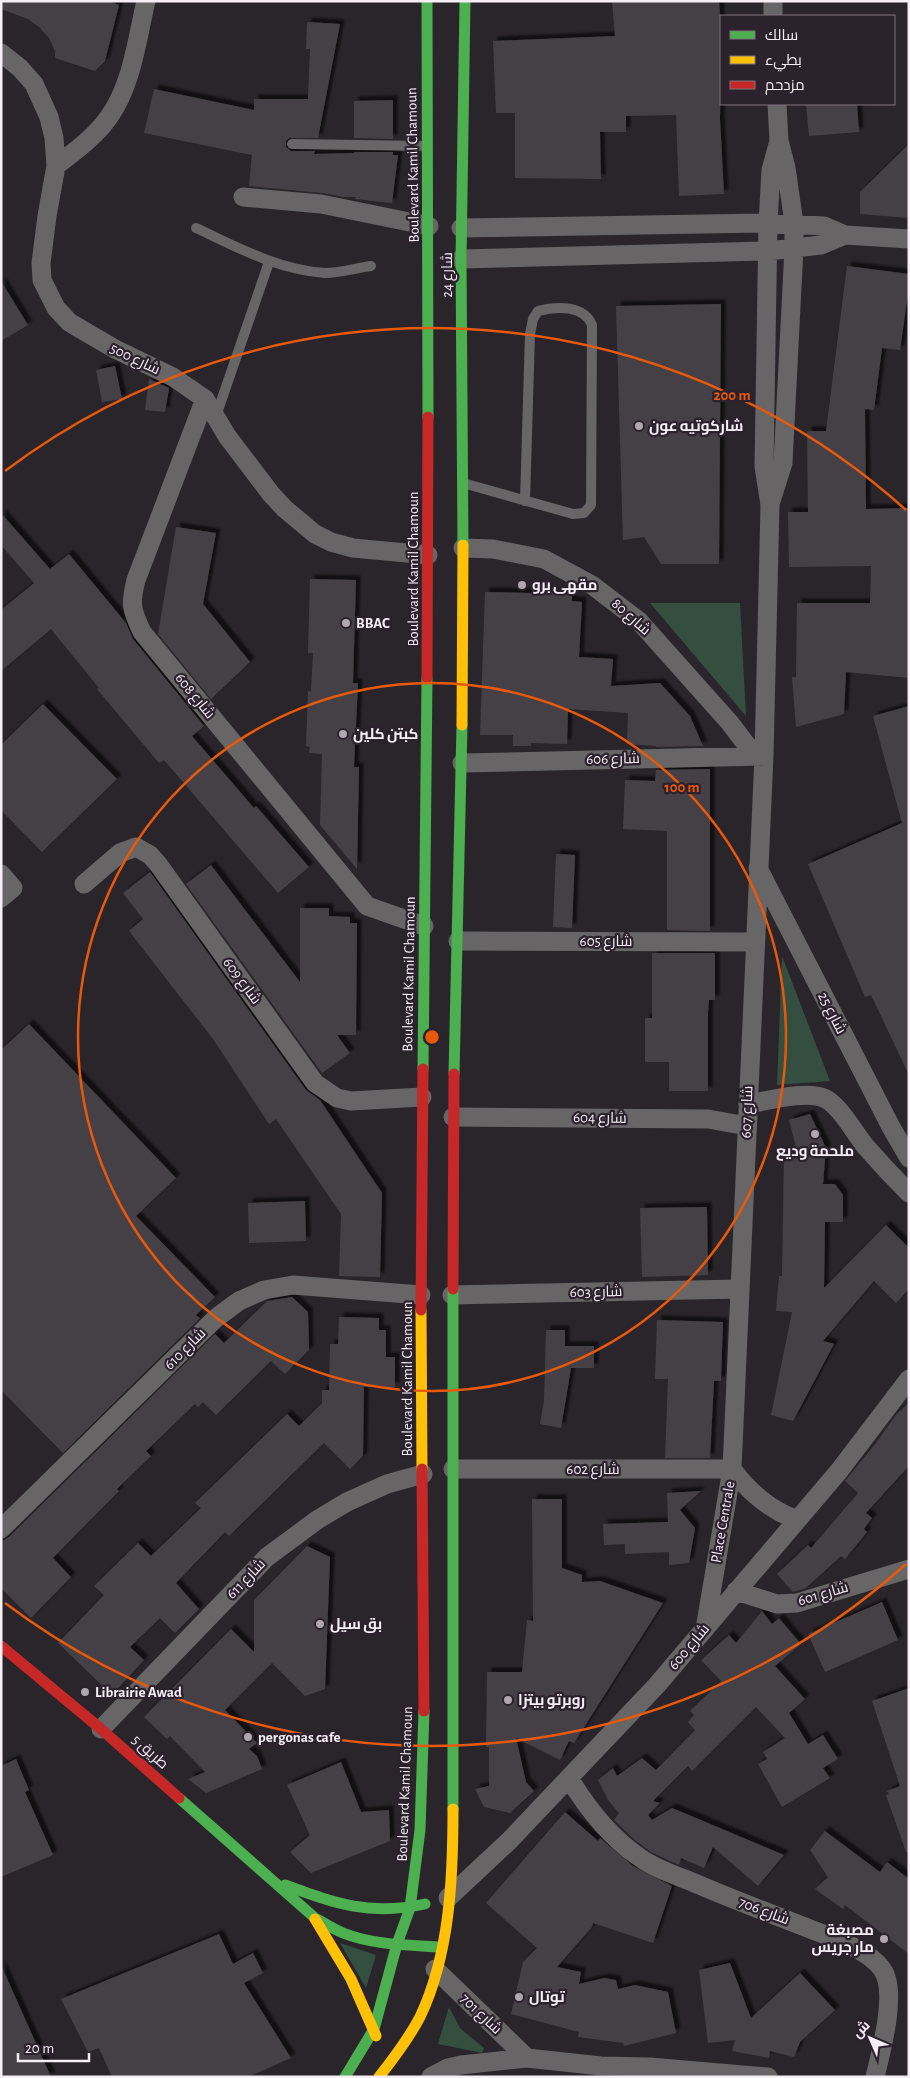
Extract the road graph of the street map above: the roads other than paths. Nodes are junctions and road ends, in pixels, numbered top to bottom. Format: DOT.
graph roads {
  1 [pos="146,1"];
  2 [pos="427,1"];
  3 [pos="465,1"];
  4 [pos="773,1"];
  5 [pos="774,15"];
  6 [pos="1,53"];
  7 [pos="778,105"];
  8 [pos="779,141"];
  9 [pos="292,144"];
  10 [pos="426,146"];
  11 [pos="56,166"];
  12 [pos="243,197"];
  13 [pos="768,222"];
  14 [pos="794,223"];
  15 [pos="429,226"];
  16 [pos="196,228"];
  17 [pos="462,228"];
  18 [pos="844,235"];
  19 [pos="909,239"];
  20 [pos="794,248"];
  21 [pos="768,251"];
  22 [pos="461,259"];
  23 [pos="269,262"];
  24 [pos="371,266"];
  25 [pos="206,399"];
  26 [pos="216,416"];
  27 [pos="463,483"];
  28 [pos="525,501"];
  29 [pos="770,505"];
  30 [pos="463,548"];
  31 [pos="428,555"];
  32 [pos="759,756"];
  33 [pos="462,763"];
  34 [pos="758,867"];
  35 [pos="1,874"];
  36 [pos="84,884"];
  37 [pos="1,898"];
  38 [pos="424,926"];
  39 [pos="458,941"];
  40 [pos="755,942"];
  41 [pos="422,1097"];
  42 [pos="748,1104"];
  43 [pos="453,1117"];
  44 [pos="747,1126"];
  45 [pos="909,1158"];
  46 [pos="909,1193"];
  47 [pos="740,1290"];
  48 [pos="421,1295"];
  49 [pos="452,1295"];
  50 [pos="909,1379"];
  51 [pos="453,1469"];
  52 [pos="732,1469"];
  53 [pos="423,1474"];
  54 [pos="797,1520"];
  55 [pos="1,1529"];
  56 [pos="909,1570"];
  57 [pos="736,1591"];
  58 [pos="705,1628"];
  59 [pos="1,1646"];
  60 [pos="101,1729"];
  61 [pos="569,1778"];
  62 [pos="276,1882"];
  63 [pos="441,1900"];
  64 [pos="410,1908"];
  65 [pos="314,1918"];
  66 [pos="397,1944"];
  67 [pos="440,1947"];
  68 [pos="435,1969"];
  69 [pos="374,2029"];
  70 [pos="527,2058"];
  71 [pos="603,2072"];
  72 [pos="385,2074"];
  73 [pos="345,2077"];
  74 [pos="431,2077"];
  75 [pos="768,2077"];
  76 [pos="876,2077"];
  1 -- 11 [label="street"];
  2 -- 10 [label="main road, Boulevard Kamil Chamoun"];
  3 -- 17 [label="main road, شارع 24"];
  4 -- 5 [label="street"];
  6 -- 11 [label="street, شارع 500"];
  7 -- 8 [label="street"];
  8 -- 13 [label="street"];
  8 -- 14 [label="street"];
  9 -- 10 [label="lane"];
  10 -- 15 [label="main road, Boulevard Kamil Chamoun"];
  11 -- 25 [label="street, شارع 500"];
  12 -- 15 [label="street"];
  13 -- 14 [label="street"];
  13 -- 17 [label="street"];
  13 -- 21 [label="street"];
  14 -- 18 [label="street"];
  14 -- 20 [label="street"];
  15 -- 31 [label="main road, Boulevard Kamil Chamoun"];
  16 -- 23 [label="lane"];
  17 -- 22 [label="main road, شارع 24"];
  18 -- 19 [label="street"];
  18 -- 20 [label="street"];
  20 -- 21 [label="street"];
  20 -- 29 [label="street"];
  21 -- 22 [label="street"];
  21 -- 29 [label="street"];
  22 -- 27 [label="main road, شارع 24"];
  23 -- 24 [label="lane"];
  23 -- 26 [label="lane"];
  25 -- 26 [label="street, شارع 500"];
  25 -- 38 [label="street, شارع 608"];
  26 -- 31 [label="street, شارع 500"];
  27 -- 28 [label="lane"];
  27 -- 30 [label="main road, شارع 24"];
  28 -- 28 [label="lane"];
  29 -- 32 [label="street, شارع 607"];
  30 -- 32 [label="street, شارع 80"];
  30 -- 33 [label="main road"];
  31 -- 38 [label="main road, Boulevard Kamil Chamoun"];
  32 -- 33 [label="street, شارع 606"];
  32 -- 34 [label="street, شارع 607"];
  33 -- 39 [label="main road"];
  34 -- 40 [label="street, شارع 607"];
  34 -- 45 [label="street, شارع 25"];
  35 -- 37 [label="street"];
  36 -- 41 [label="street, شارع 609"];
  38 -- 41 [label="main road, Boulevard Kamil Chamoun"];
  39 -- 40 [label="street, شارع 605"];
  39 -- 43 [label="main road"];
  40 -- 42 [label="street, شارع 607"];
  41 -- 48 [label="main road, Boulevard Kamil Chamoun"];
  42 -- 44 [label="street, شارع 607"];
  42 -- 46 [label="street"];
  43 -- 44 [label="street, شارع 604"];
  43 -- 49 [label="main road"];
  44 -- 47 [label="street, شارع 607"];
  47 -- 49 [label="street, شارع 603"];
  47 -- 52 [label="street, شارع 607"];
  48 -- 53 [label="main road, Boulevard Kamil Chamoun"];
  48 -- 55 [label="street, شارع 610"];
  49 -- 51 [label="main road"];
  50 -- 54 [label="street, شارع 600"];
  51 -- 52 [label="street, شارع 602"];
  51 -- 63 [label="main road"];
  52 -- 54 [label="street, Place Centrale"];
  52 -- 58 [label="street, Place Centrale"];
  53 -- 60 [label="street, شارع 611"];
  53 -- 64 [label="main road, Boulevard Kamil Chamoun"];
  54 -- 57 [label="street, شارع 600"];
  56 -- 57 [label="street, شارع 601"];
  57 -- 58 [label="street, شارع 600"];
  58 -- 61 [label="street, شارع 600"];
  59 -- 60 [label="main road, طريق 5"];
  60 -- 62 [label="main road, طريق 5"];
  61 -- 63 [label="street, شارع 600"];
  61 -- 76 [label="street, شارع 706"];
  62 -- 64 [label="main road"];
  62 -- 65 [label="main road, طريق 5"];
  63 -- 64 [label="main road"];
  63 -- 67 [label="main road"];
  64 -- 66 [label="main road, Boulevard Kamil Chamoun"];
  65 -- 66 [label="main road"];
  65 -- 69 [label="main road"];
  66 -- 67 [label="main road"];
  66 -- 69 [label="main road, Boulevard Kamil Chamoun"];
  67 -- 68 [label="main road"];
  68 -- 70 [label="street, شارع 701"];
  68 -- 72 [label="main road"];
  69 -- 72 [label="main road"];
  69 -- 73 [label="main road, Boulevard Kamil Chamoun"];
  70 -- 71 [label="street, شارع 701"];
  70 -- 74 [label="street, شارع 701"];
  71 -- 75 [label="street, شارع 701"];
}
